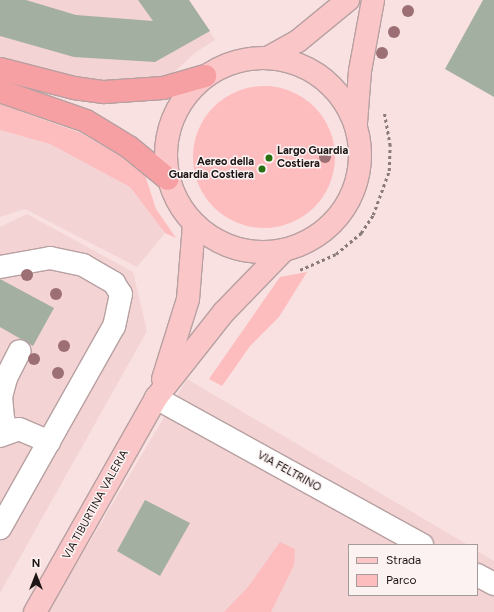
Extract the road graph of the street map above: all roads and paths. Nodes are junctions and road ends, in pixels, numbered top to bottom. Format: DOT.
graph roads {
  1 [pos="348,0"];
  2 [pos="373,0"];
  3 [pos="269,57"];
  4 [pos="0,69"];
  5 [pos="206,76"];
  6 [pos="0,91"];
  7 [pos="356,124"];
  8 [pos="168,179"];
  9 [pos="194,224"];
  10 [pos="284,250"];
  11 [pos="0,267"];
  12 [pos="20,351"];
  13 [pos="156,398"];
  14 [pos="5,434"];
  15 [pos="49,442"];
  16 [pos="0,528"];
  17 [pos="420,544"];
  18 [pos="478,576"];
  19 [pos="494,584"];
  20 [pos="35,612"];
  1 -- 3 [label="main road"];
  2 -- 7 [label="main road"];
  3 -- 5 [label="main road"];
  3 -- 7 [label="main road"];
  4 -- 5 [label="highway"];
  5 -- 8 [label="main road"];
  6 -- 8 [label="highway"];
  7 -- 10 [label="main road"];
  8 -- 9 [label="main road"];
  9 -- 10 [label="main road"];
  9 -- 13 [label="main road, VIA TIBURTINA VALERIA"];
  10 -- 13 [label="main road, VIA TIBURTINA VALERIA"];
  11 -- 15 [label="street"];
  12 -- 14 [label="street"];
  13 -- 17 [label="street, VIA FELTRINO"];
  13 -- 20 [label="main road, VIA TIBURTINA VALERIA"];
  14 -- 15 [label="street"];
  15 -- 16 [label="street"];
  18 -- 19 [label="street"];
}
